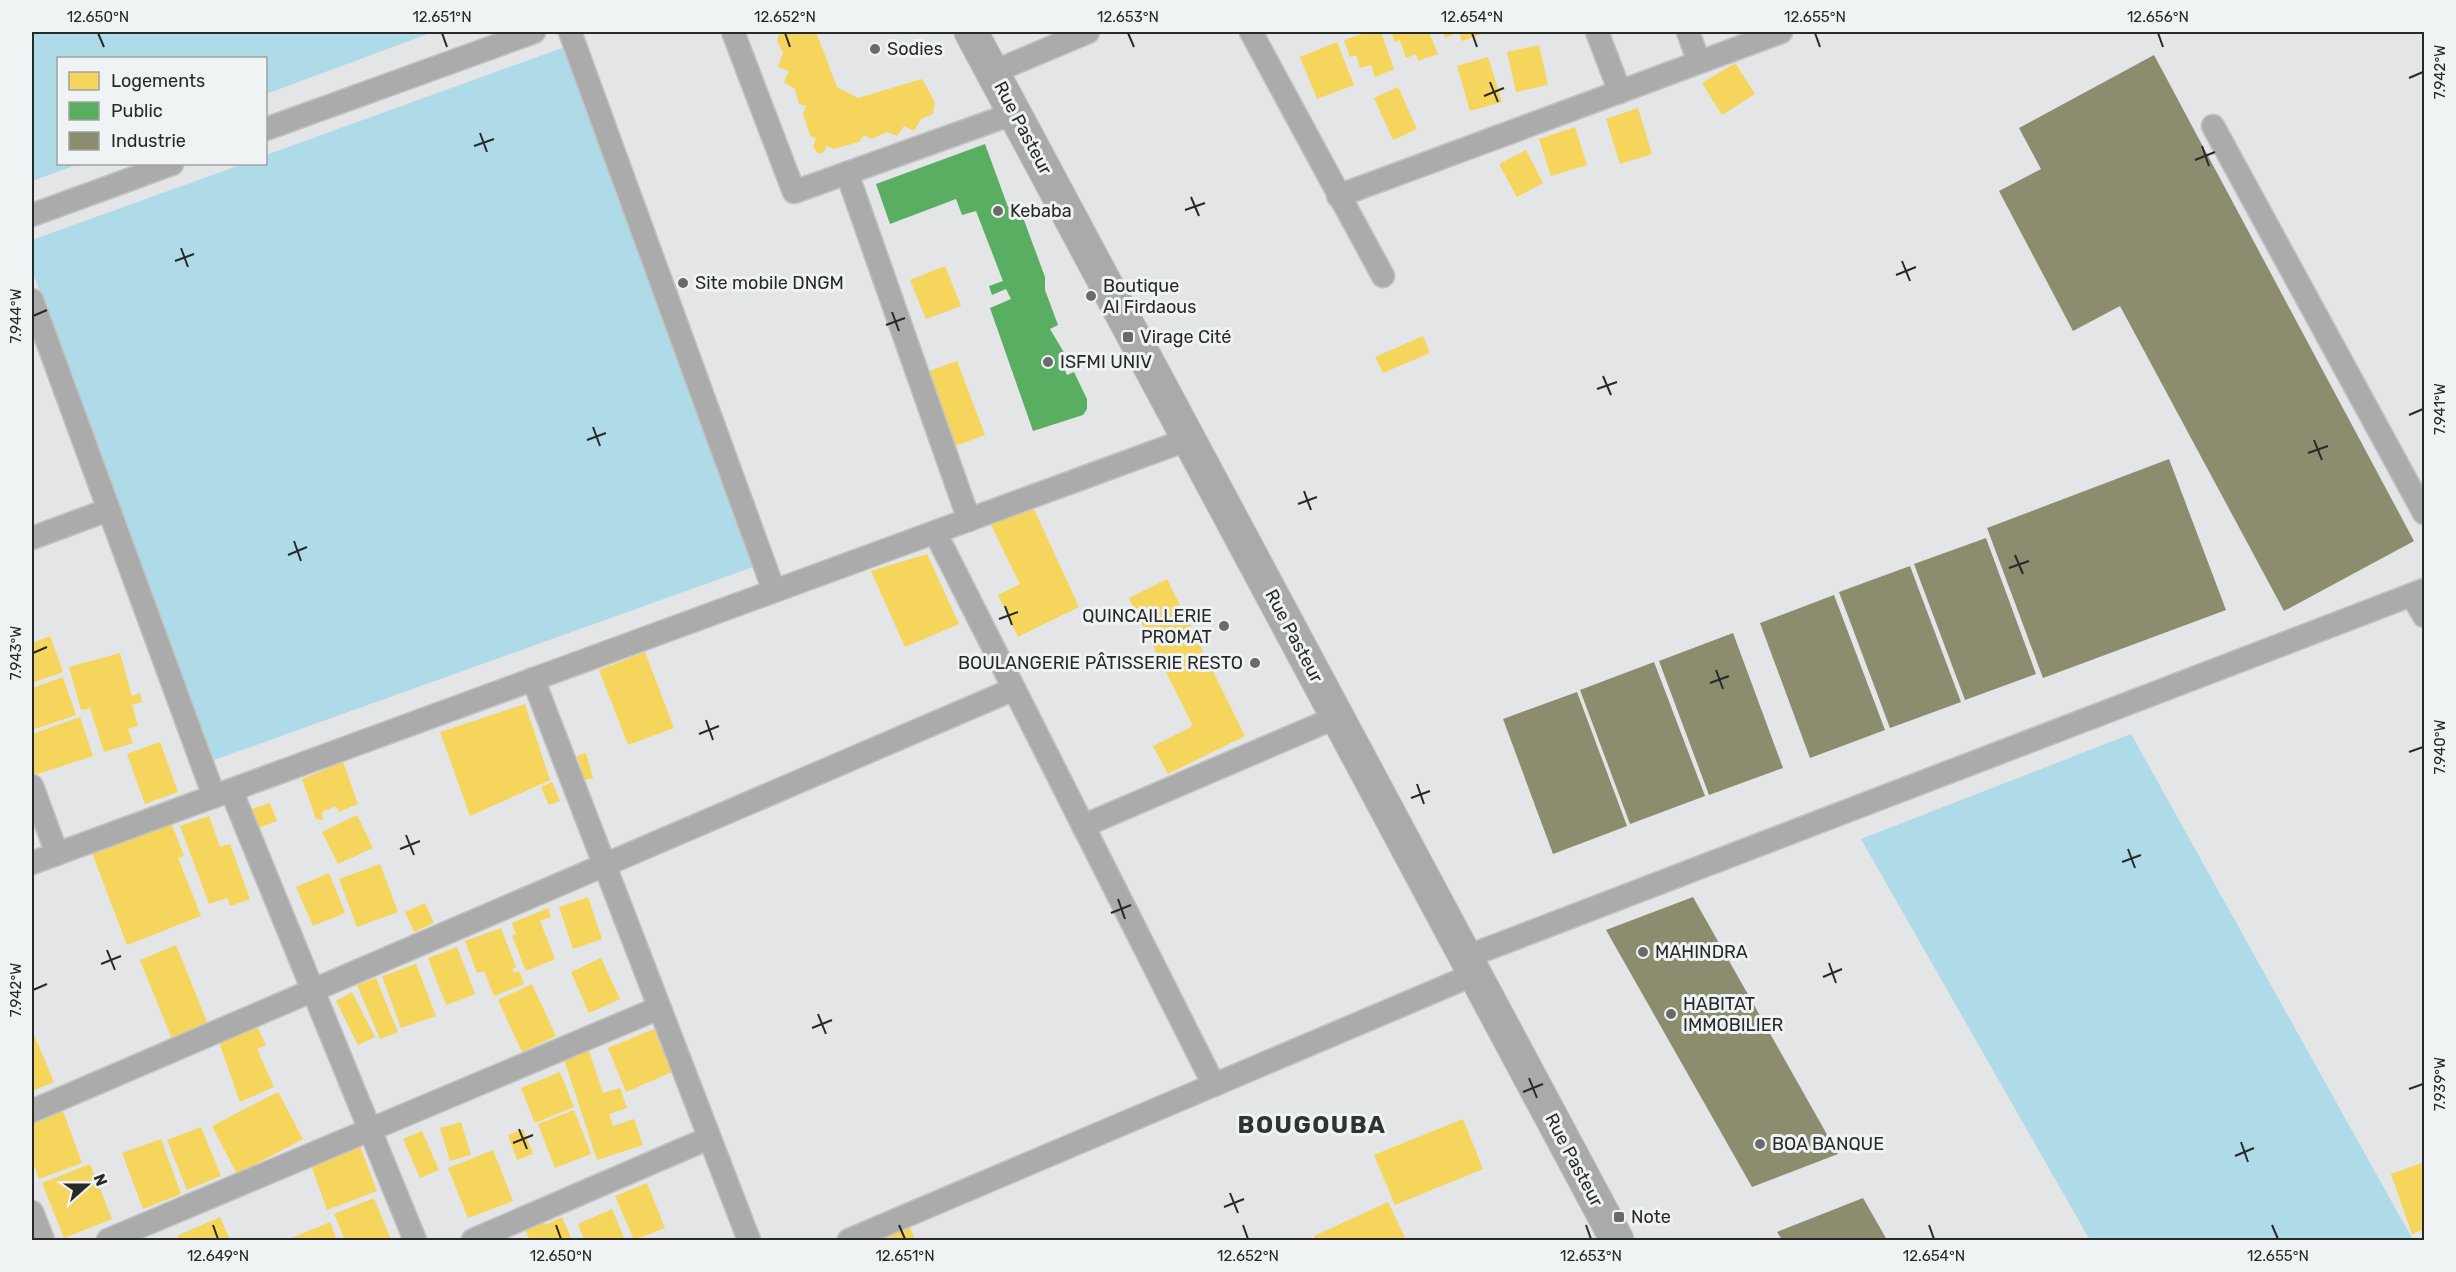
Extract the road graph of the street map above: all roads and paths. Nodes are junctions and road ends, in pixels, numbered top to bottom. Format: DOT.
graph roads {
  1 [pos="534,32"];
  2 [pos="570,32"];
  3 [pos="733,32"];
  4 [pos="971,32"];
  5 [pos="1088,32"];
  6 [pos="1597,32"];
  7 [pos="1688,32"];
  8 [pos="1781,32"];
  9 [pos="1259,34"];
  10 [pos="1699,62"];
  11 [pos="993,72"];
  12 [pos="1620,92"];
  13 [pos="1015,113"];
  14 [pos="2213,126"];
  15 [pos="267,129"];
  16 [pos="169,165"];
  17 [pos="847,173"];
  18 [pos="1338,196"];
  19 [pos="32,215"];
  20 [pos="1383,276"];
  21 [pos="32,300"];
  22 [pos="1189,439"];
  23 [pos="108,510"];
  24 [pos="2424,513"];
  25 [pos="969,520"];
  26 [pos="935,532"];
  27 [pos="32,538"];
  28 [pos="774,591"];
  29 [pos="2418,593"];
  30 [pos="2424,616"];
  31 [pos="533,680"];
  32 [pos="1014,689"];
  33 [pos="1337,717"];
  34 [pos="32,786"];
  35 [pos="222,793"];
  36 [pos="1083,826"];
  37 [pos="57,854"];
  38 [pos="32,863"];
  39 [pos="604,865"];
  40 [pos="1470,965"];
  41 [pos="312,990"];
  42 [pos="659,1008"];
  43 [pos="1214,1085"];
  44 [pos="32,1111"];
  45 [pos="370,1130"];
  46 [pos="710,1138"];
  47 [pos="32,1212"];
  48 [pos="43,1240"];
  49 [pos="108,1240"];
  50 [pos="415,1240"];
  51 [pos="473,1240"];
  52 [pos="749,1240"];
  53 [pos="849,1240"];
  54 [pos="1617,1240"];
  1 -- 15 [label="street"];
  2 -- 28 [label="street"];
  3 -- 17 [label="street"];
  4 -- 11 [label="main road, Rue Pasteur"];
  5 -- 11 [label="street"];
  6 -- 12 [label="street"];
  7 -- 10 [label="street"];
  8 -- 10 [label="street"];
  9 -- 18 [label="street"];
  10 -- 12 [label="street"];
  11 -- 13 [label="main road, Rue Pasteur"];
  12 -- 18 [label="street"];
  13 -- 17 [label="street"];
  13 -- 22 [label="main road, Rue Pasteur"];
  14 -- 24 [label="street"];
  16 -- 19 [label="street"];
  17 -- 25 [label="street"];
  18 -- 20 [label="street"];
  21 -- 23 [label="street"];
  22 -- 25 [label="street"];
  22 -- 33 [label="main road, Rue Pasteur"];
  23 -- 27 [label="street"];
  23 -- 35 [label="street"];
  25 -- 26 [label="street"];
  26 -- 28 [label="street"];
  26 -- 32 [label="street"];
  28 -- 31 [label="street"];
  29 -- 30 [label="street"];
  29 -- 40 [label="street"];
  31 -- 35 [label="street"];
  31 -- 39 [label="street"];
  32 -- 36 [label="street"];
  32 -- 39 [label="street"];
  33 -- 36 [label="street"];
  33 -- 40 [label="main road, Rue Pasteur"];
  34 -- 37 [label="street"];
  35 -- 37 [label="street"];
  35 -- 41 [label="street"];
  36 -- 43 [label="street"];
  37 -- 38 [label="street"];
  39 -- 41 [label="street"];
  39 -- 42 [label="street"];
  40 -- 43 [label="street"];
  40 -- 54 [label="main road, Rue Pasteur"];
  41 -- 44 [label="street"];
  41 -- 45 [label="street"];
  42 -- 45 [label="street"];
  42 -- 46 [label="street"];
  43 -- 53 [label="street"];
  45 -- 49 [label="street"];
  45 -- 50 [label="street"];
  46 -- 51 [label="street"];
  46 -- 52 [label="street"];
  47 -- 48 [label="street"];
}
